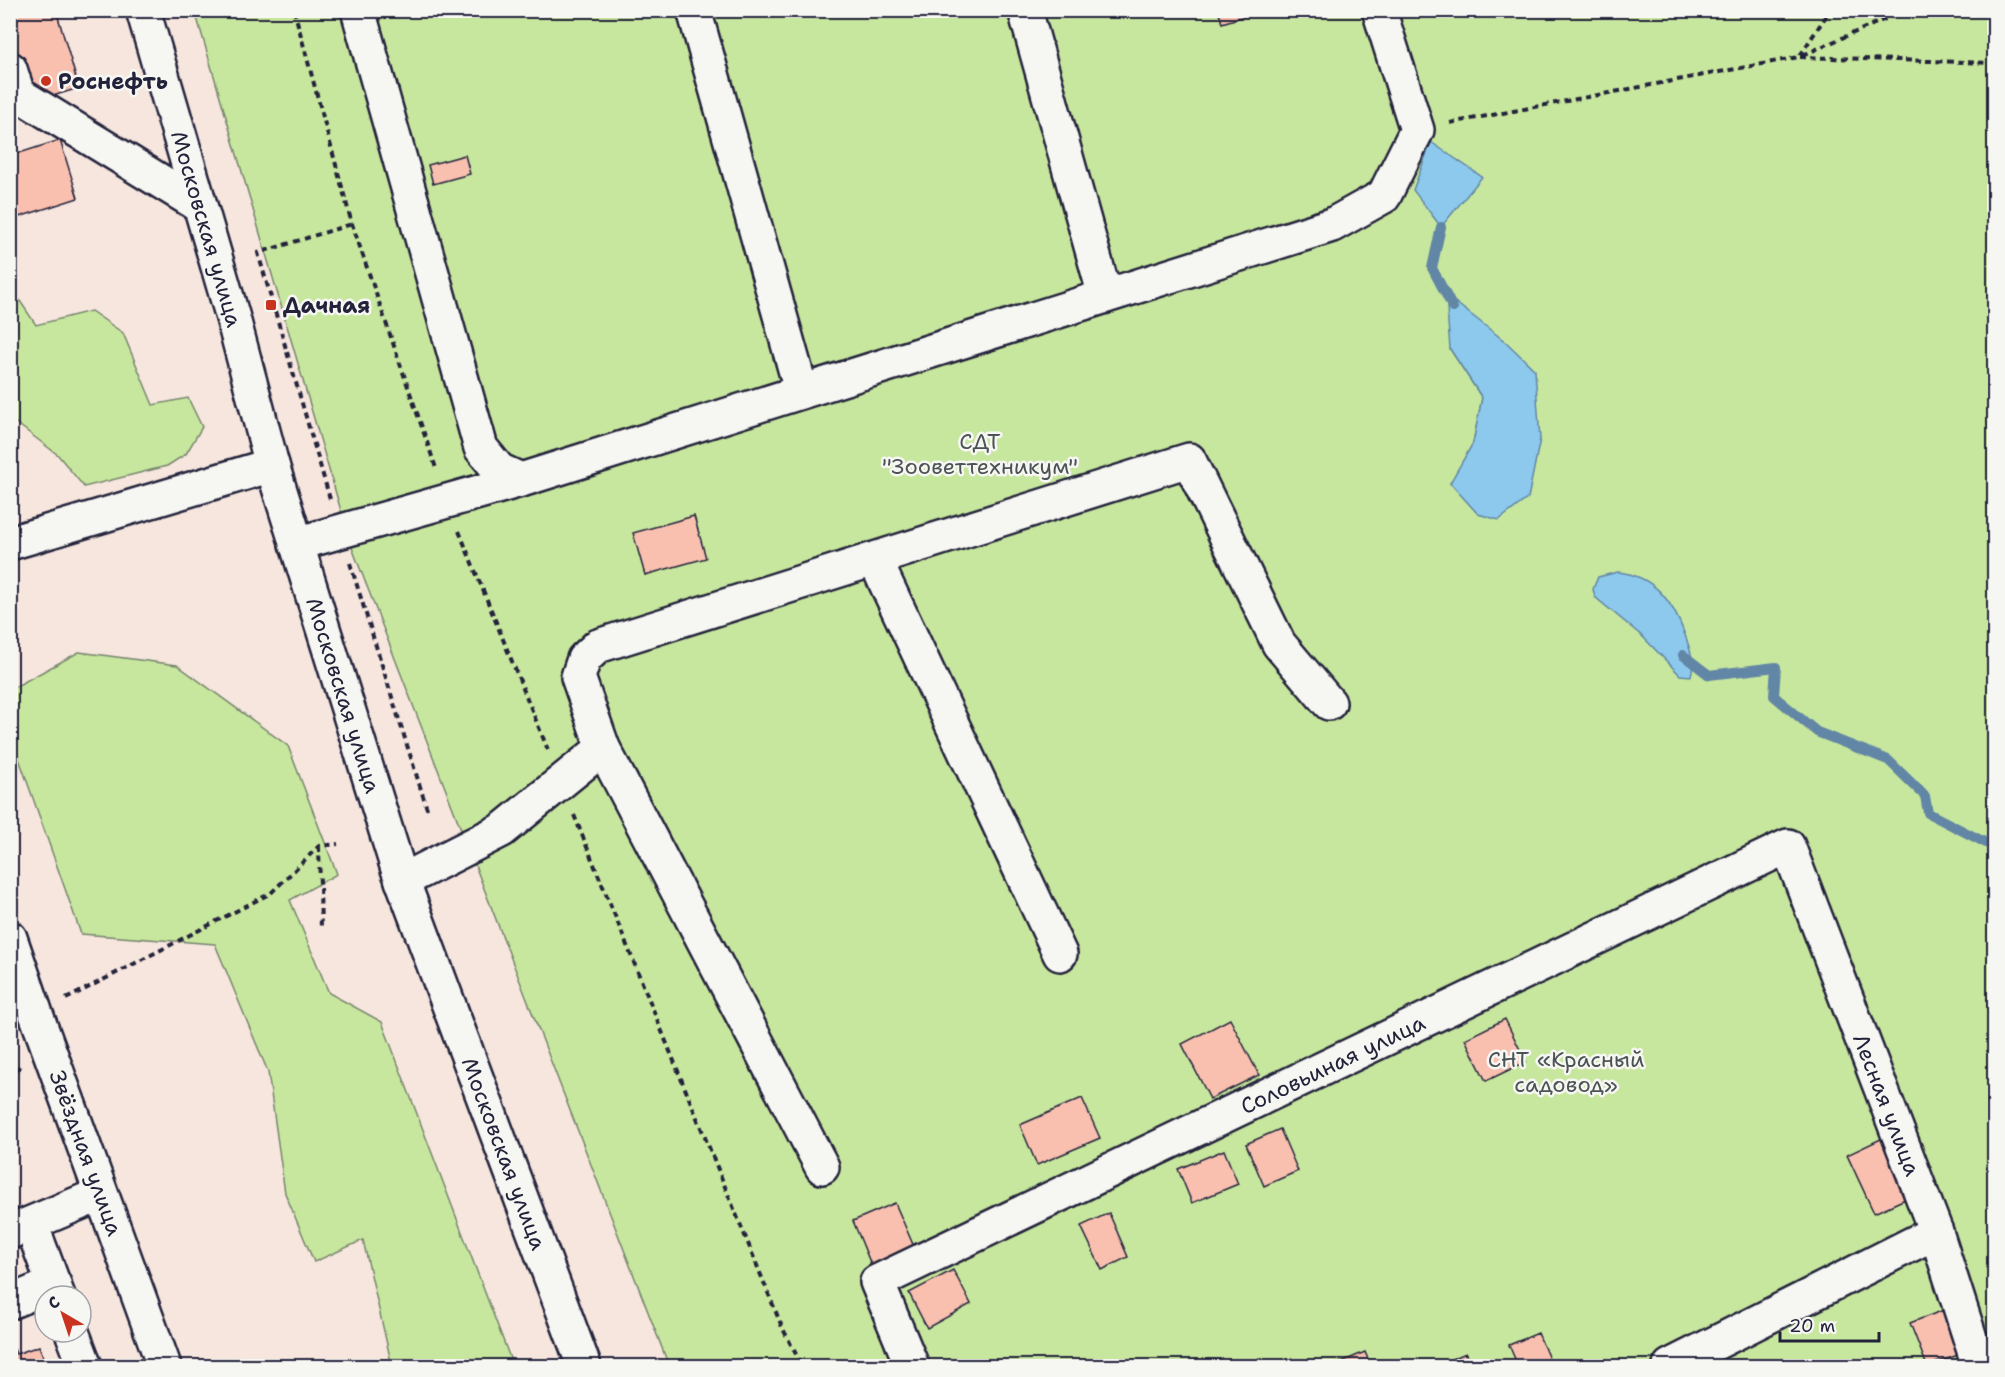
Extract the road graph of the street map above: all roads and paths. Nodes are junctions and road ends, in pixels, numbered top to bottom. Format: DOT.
graph roads {
  1 [pos="143,10"];
  2 [pos="294,10"];
  3 [pos="358,10"];
  4 [pos="694,10"];
  5 [pos="1025,10"];
  6 [pos="1379,10"];
  7 [pos="1830,10"];
  8 [pos="1906,10"];
  9 [pos="1799,57"];
  10 [pos="1995,63"];
  11 [pos="10,69"];
  12 [pos="1417,130"];
  13 [pos="199,205"];
  14 [pos="352,224"];
  15 [pos="1105,296"];
  16 [pos="801,390"];
  17 [pos="272,465"];
  18 [pos="521,480"];
  19 [pos="446,500"];
  20 [pos="340,531"];
  21 [pos="10,543"];
  22 [pos="296,544"];
  23 [pos="875,560"];
  24 [pos="1329,703"];
  25 [pos="603,748"];
  26 [pos="561,782"];
  27 [pos="428,812"];
  28 [pos="338,844"];
  29 [pos="319,846"];
  30 [pos="1788,846"];
  31 [pos="402,881"];
  32 [pos="321,928"];
  33 [pos="10,938"];
  34 [pos="1060,954"];
  35 [pos="36,1014"];
  36 [pos="10,1091"];
  37 [pos="822,1167"];
  38 [pos="101,1194"];
  39 [pos="21,1228"];
  40 [pos="1936,1232"];
  41 [pos="53,1284"];
  42 [pos="33,1296"];
  43 [pos="10,1302"];
  44 [pos="77,1344"];
  45 [pos="85,1366"];
  46 [pos="164,1366"];
  47 [pos="584,1366"];
  48 [pos="802,1366"];
  49 [pos="912,1366"];
  50 [pos="1670,1366"];
  51 [pos="1979,1366"];
  1 -- 13 [label="street, Московская улица"];
  2 -- 14 [label="path"];
  3 -- 18 [label="street"];
  4 -- 16 [label="street"];
  5 -- 15 [label="street"];
  6 -- 12 [label="street"];
  7 -- 9 [label="path"];
  8 -- 9 [label="path"];
  9 -- 10 [label="path"];
  9 -- 12 [label="path"];
  11 -- 13 [label="street"];
  12 -- 15 [label="street"];
  13 -- 17 [label="street, Московская улица"];
  14 -- 19 [label="path"];
  14 -- 20 [label="path"];
  15 -- 16 [label="street"];
  16 -- 18 [label="street"];
  17 -- 21 [label="street"];
  17 -- 22 [label="street, Московская улица"];
  18 -- 19 [label="street"];
  19 -- 20 [label="street"];
  19 -- 26 [label="path"];
  20 -- 22 [label="street"];
  20 -- 27 [label="path"];
  22 -- 31 [label="street, Московская улица"];
  23 -- 24 [label="street"];
  23 -- 25 [label="street"];
  23 -- 34 [label="street"];
  25 -- 26 [label="street"];
  25 -- 37 [label="street"];
  26 -- 31 [label="street"];
  26 -- 48 [label="path"];
  28 -- 29 [label="path"];
  29 -- 32 [label="path"];
  29 -- 35 [label="path"];
  30 -- 40 [label="street, Лесная улица"];
  30 -- 49 [label="street, Соловьиная улица"];
  31 -- 47 [label="street, Московская улица"];
  33 -- 35 [label="street, Звёздная улица"];
  35 -- 36 [label="path"];
  35 -- 38 [label="street, Звёздная улица"];
  38 -- 39 [label="street"];
  38 -- 46 [label="street, Звёздная улица"];
  39 -- 41 [label="street"];
  40 -- 50 [label="street"];
  40 -- 51 [label="street, Лесная улица"];
  42 -- 43 [label="street"];
  44 -- 45 [label="street"];
}
